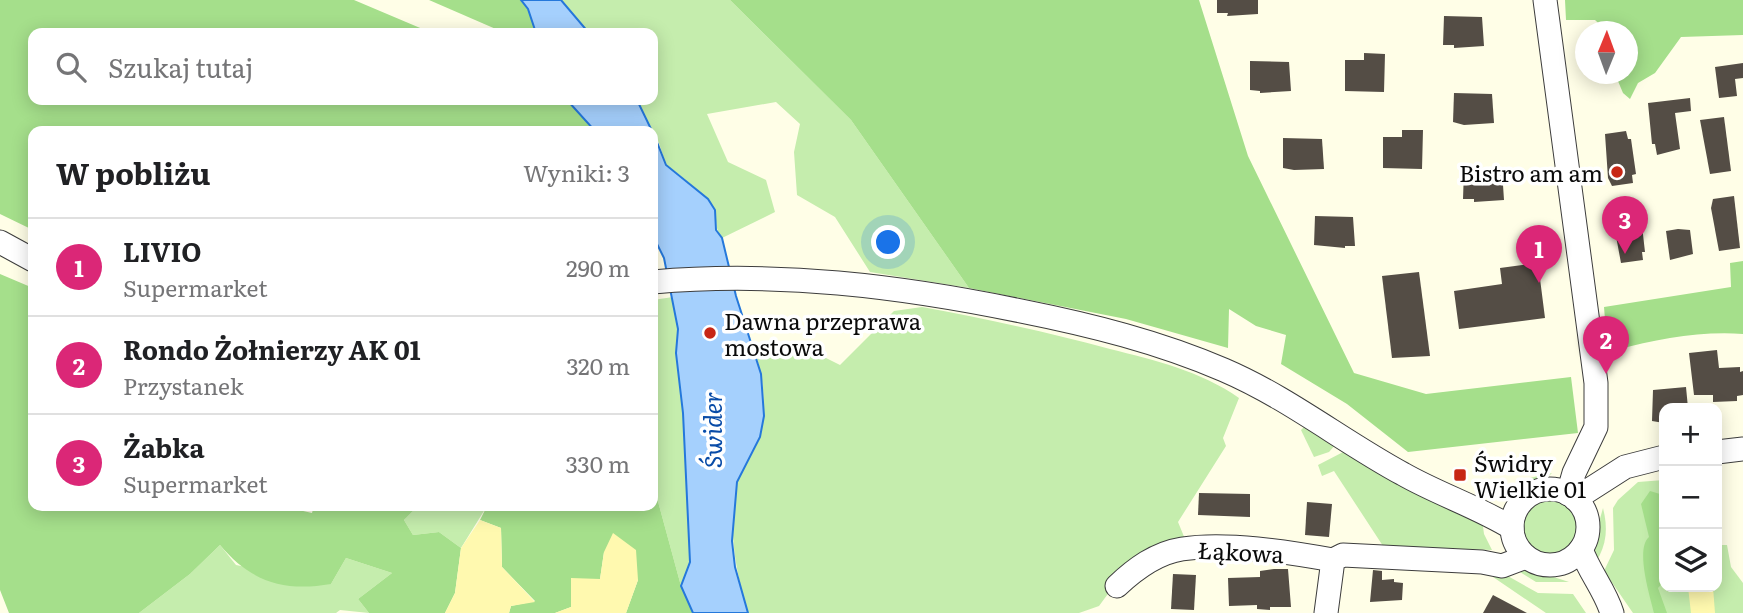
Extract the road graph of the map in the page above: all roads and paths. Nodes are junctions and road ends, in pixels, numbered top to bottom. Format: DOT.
graph roads {
  1 [pos="1545,0"];
  2 [pos="0,242"];
  3 [pos="28,257"];
  4 [pos="658,282"];
  5 [pos="1589,443"];
  6 [pos="1743,449"];
  7 [pos="1722,451"];
  8 [pos="1645,463"];
  9 [pos="1545,490"];
  10 [pos="1450,495"];
  11 [pos="1521,503"];
  12 [pos="1577,504"];
  13 [pos="1518,542"];
  14 [pos="1581,549"];
  15 [pos="1334,560"];
  16 [pos="1559,563"];
  17 [pos="1117,586"];
  18 [pos="1611,612"];
  19 [pos="1326,613"];
  1 -- 5 [label="street"];
  2 -- 3 [label="street"];
  4 -- 10 [label="street"];
  5 -- 8 [label="street"];
  5 -- 9 [label="street"];
  5 -- 12 [label="street"];
  6 -- 7 [label="street"];
  8 -- 12 [label="street"];
  9 -- 11 [label="street"];
  9 -- 12 [label="street"];
  10 -- 11 [label="street"];
  10 -- 13 [label="street"];
  11 -- 13 [label="street"];
  12 -- 14 [label="street"];
  13 -- 15 [label="street, Łąkowa"];
  13 -- 16 [label="street"];
  14 -- 16 [label="street"];
  14 -- 18 [label="street"];
  15 -- 17 [label="street, Łąkowa"];
  15 -- 19 [label="street"];
  16 -- 18 [label="street"];
}
